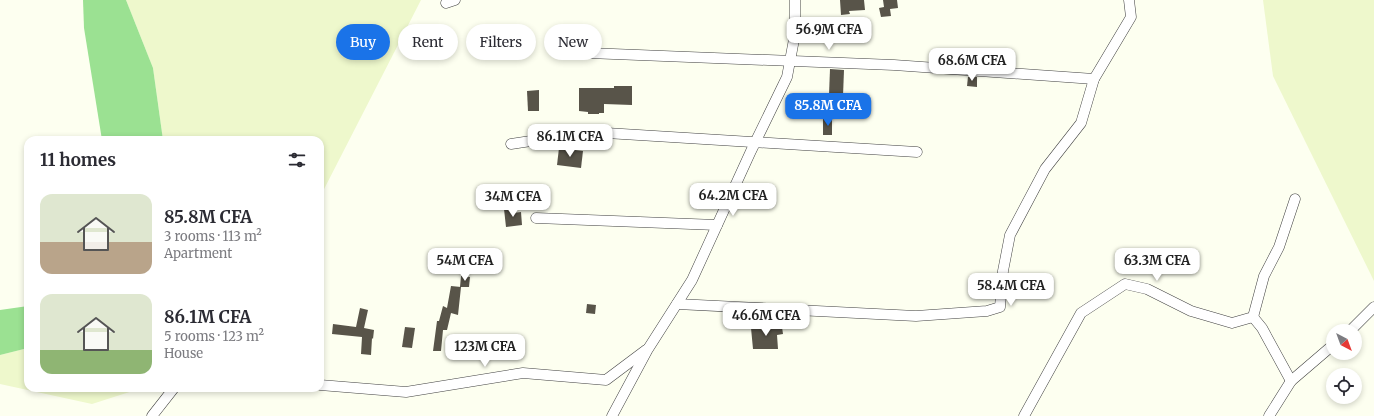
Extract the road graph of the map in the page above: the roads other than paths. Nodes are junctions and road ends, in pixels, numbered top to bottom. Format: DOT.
graph roads {
  1 [pos="795,0"];
  2 [pos="1130,0"];
  3 [pos="602,54"];
  4 [pos="790,61"];
  5 [pos="1094,79"];
  6 [pos="755,143"];
  7 [pos="511,144"];
  8 [pos="917,152"];
  9 [pos="1295,199"];
  10 [pos="536,218"];
  11 [pos="717,225"];
  12 [pos="676,304"];
  13 [pos="1374,307"];
  14 [pos="1253,317"];
  15 [pos="1357,324"];
  16 [pos="648,349"];
  17 [pos="1326,351"];
  18 [pos="1290,381"];
  19 [pos="324,385"];
  20 [pos="171,392"];
  21 [pos="152,416"];
  22 [pos="612,416"];
  23 [pos="1024,416"];
  24 [pos="1269,416"];
  1 -- 4 [label="street"];
  2 -- 5 [label="street"];
  3 -- 4 [label="street"];
  4 -- 5 [label="street"];
  4 -- 6 [label="street"];
  5 -- 12 [label="street"];
  6 -- 7 [label="street"];
  6 -- 8 [label="street"];
  6 -- 11 [label="street"];
  9 -- 14 [label="street"];
  10 -- 11 [label="street"];
  11 -- 12 [label="street"];
  12 -- 16 [label="street"];
  13 -- 15 [label="street"];
  14 -- 18 [label="street"];
  14 -- 23 [label="street"];
  16 -- 19 [label="street"];
  16 -- 22 [label="street"];
  17 -- 18 [label="street"];
  18 -- 24 [label="street"];
  20 -- 21 [label="street"];
}
